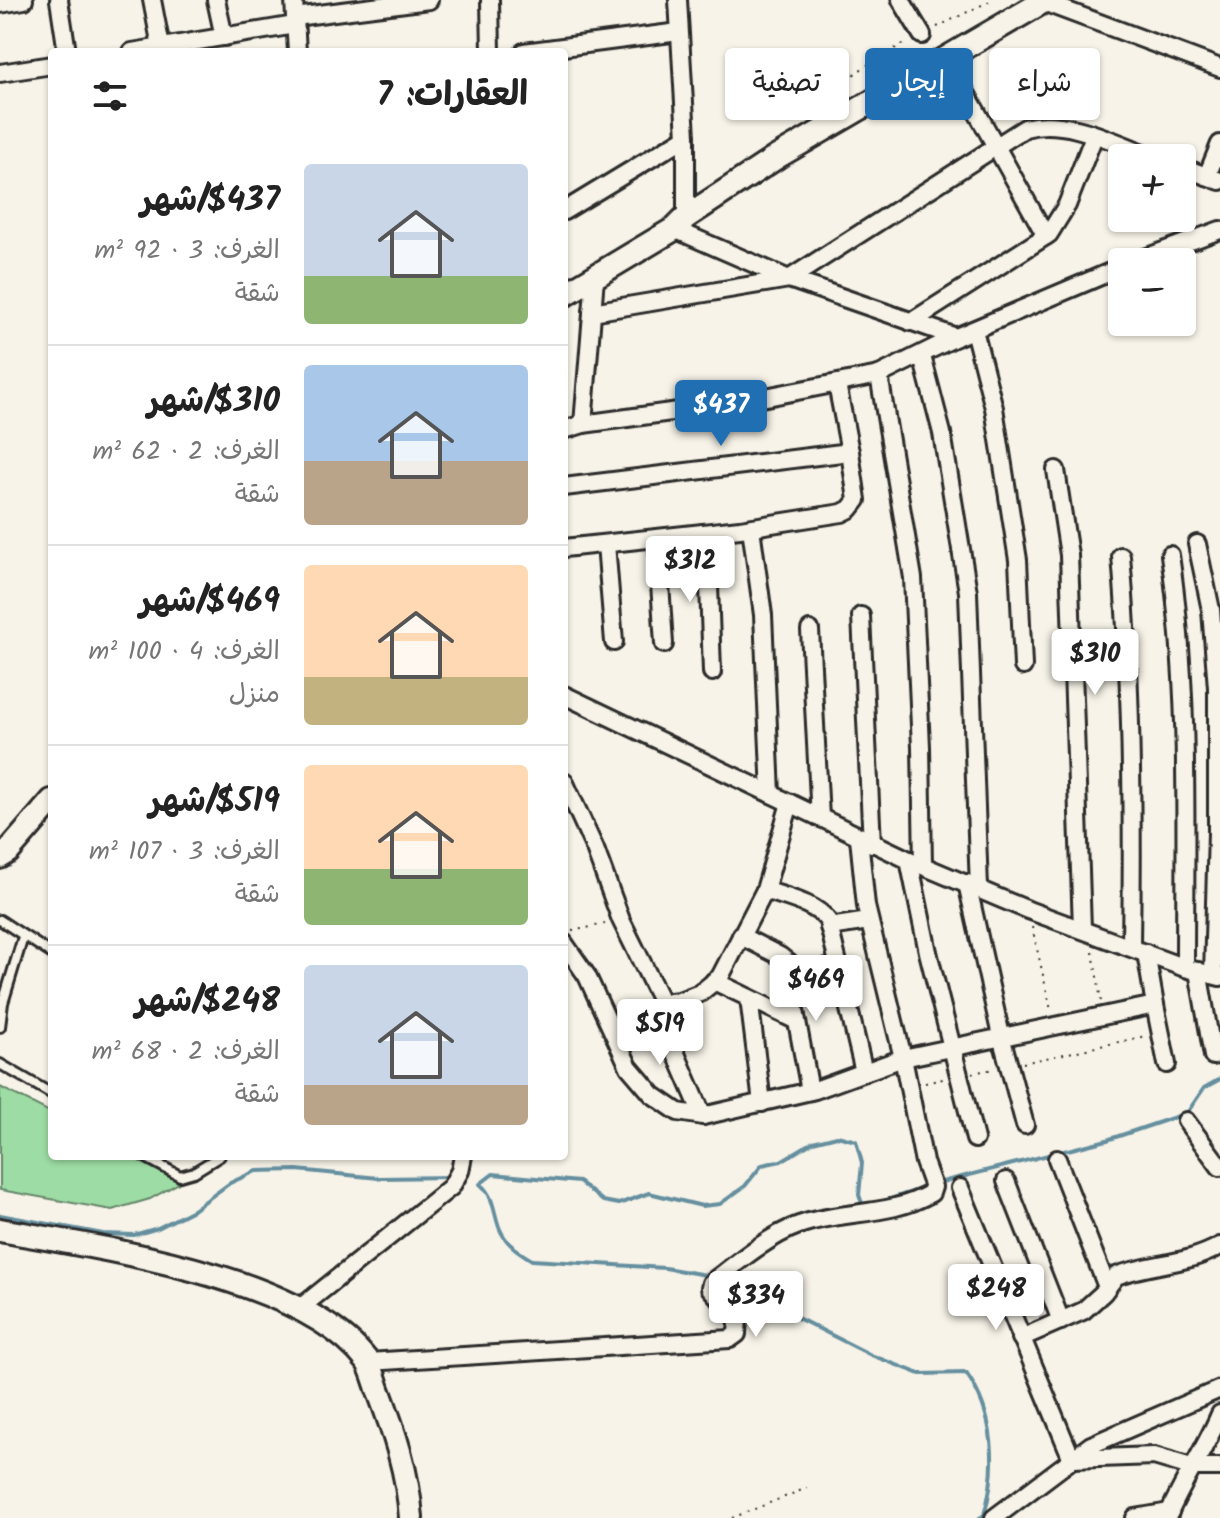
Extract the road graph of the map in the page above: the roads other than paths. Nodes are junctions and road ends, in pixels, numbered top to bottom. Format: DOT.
graph roads {
  1 [pos="24,0"];
  2 [pos="59,0"];
  3 [pos="152,0"];
  4 [pos="216,0"];
  5 [pos="294,0"];
  6 [pos="429,0"];
  7 [pos="490,0"];
  8 [pos="678,0"];
  9 [pos="901,0"];
  10 [pos="1042,1"];
  11 [pos="0,4"];
  12 [pos="295,21"];
  13 [pos="679,32"];
  14 [pos="922,35"];
  15 [pos="224,37"];
  16 [pos="161,47"];
  17 [pos="66,48"];
  18 [pos="155,48"];
  19 [pos="297,48"];
  20 [pos="491,48"];
  21 [pos="555,48"];
  22 [pos="961,48"];
  23 [pos="48,66"];
  24 [pos="1220,68"];
  25 [pos="0,73"];
  26 [pos="865,105"];
  27 [pos="973,106"];
  28 [pos="1094,136"];
  29 [pos="686,137"];
  30 [pos="1117,144"];
  31 [pos="1220,144"];
  32 [pos="995,146"];
  33 [pos="1214,178"];
  34 [pos="568,209"];
  35 [pos="680,223"];
  36 [pos="1220,230"];
  37 [pos="1046,236"];
  38 [pos="1172,248"];
  39 [pos="1108,273"];
  40 [pos="595,277"];
  41 [pos="789,279"];
  42 [pos="568,293"];
  43 [pos="592,312"];
  44 [pos="911,322"];
  45 [pos="974,330"];
  46 [pos="956,337"];
  47 [pos="922,356"];
  48 [pos="879,375"];
  49 [pos="837,384"];
  50 [pos="583,424"];
  51 [pos="568,429"];
  52 [pos="850,452"];
  53 [pos="1056,470"];
  54 [pos="568,487"];
  55 [pos="751,528"];
  56 [pos="703,533"];
  57 [pos="657,538"];
  58 [pos="606,544"];
  59 [pos="1197,544"];
  60 [pos="568,548"];
  61 [pos="1170,555"];
  62 [pos="1121,556"];
  63 [pos="861,616"];
  64 [pos="810,630"];
  65 [pos="1216,636"];
  66 [pos="614,642"];
  67 [pos="664,644"];
  68 [pos="1023,666"];
  69 [pos="712,672"];
  70 [pos="568,697"];
  71 [pos="1219,787"];
  72 [pos="568,790"];
  73 [pos="771,794"];
  74 [pos="790,803"];
  75 [pos="48,805"];
  76 [pos="820,818"];
  77 [pos="865,841"];
  78 [pos="3,854"];
  79 [pos="916,863"];
  80 [pos="973,886"];
  81 [pos="765,890"];
  82 [pos="1218,898"];
  83 [pos="0,920"];
  84 [pos="869,921"];
  85 [pos="829,927"];
  86 [pos="1086,930"];
  87 [pos="741,936"];
  88 [pos="23,937"];
  89 [pos="568,949"];
  90 [pos="1138,950"];
  91 [pos="48,952"];
  92 [pos="786,962"];
  93 [pos="838,967"];
  94 [pos="1204,973"];
  95 [pos="714,981"];
  96 [pos="749,998"];
  97 [pos="1,1002"];
  98 [pos="662,1003"];
  99 [pos="1155,1005"];
  100 [pos="795,1020"];
  101 [pos="0,1027"];
  102 [pos="1001,1036"];
  103 [pos="952,1046"];
  104 [pos="1213,1056"];
  105 [pos="903,1058"];
  106 [pos="0,1064"];
  107 [pos="1167,1064"];
  108 [pos="864,1072"];
  109 [pos="810,1091"];
  110 [pos="48,1092"];
  111 [pos="762,1103"];
  112 [pos="703,1116"];
  113 [pos="1186,1121"];
  114 [pos="1025,1125"];
  115 [pos="975,1139"];
  116 [pos="1057,1159"];
  117 [pos="150,1160"];
  118 [pos="213,1160"];
  119 [pos="462,1160"];
  120 [pos="1220,1167"];
  121 [pos="1006,1181"];
  122 [pos="960,1188"];
  123 [pos="0,1230"];
  124 [pos="1220,1246"];
  125 [pos="1107,1287"];
  126 [pos="300,1308"];
  127 [pos="1061,1321"];
  128 [pos="1021,1338"];
  129 [pos="368,1362"];
  130 [pos="1220,1389"];
  131 [pos="1220,1414"];
  132 [pos="1072,1459"];
  133 [pos="1191,1467"];
  134 [pos="1220,1467"];
  135 [pos="1168,1515"];
  136 [pos="411,1518"];
  137 [pos="994,1518"];
  138 [pos="1135,1518"];
  1 -- 11 [label="street"];
  2 -- 17 [label="street"];
  3 -- 16 [label="street"];
  4 -- 15 [label="street"];
  5 -- 12 [label="street"];
  6 -- 12 [label="street"];
  7 -- 20 [label="street"];
  8 -- 13 [label="street"];
  9 -- 14 [label="street"];
  10 -- 22 [label="street"];
  10 -- 24 [label="street"];
  12 -- 15 [label="street"];
  12 -- 19 [label="street"];
  13 -- 21 [label="street"];
  13 -- 29 [label="street"];
  15 -- 16 [label="street"];
  16 -- 18 [label="street"];
  23 -- 25 [label="street"];
  26 -- 35 [label="street"];
  27 -- 32 [label="street"];
  28 -- 30 [label="street"];
  28 -- 32 [label="street"];
  28 -- 37 [label="street"];
  29 -- 34 [label="street"];
  29 -- 35 [label="street"];
  31 -- 33 [label="street"];
  32 -- 37 [label="street"];
  32 -- 41 [label="street"];
  35 -- 40 [label="street"];
  35 -- 41 [label="street"];
  36 -- 38 [label="street"];
  37 -- 44 [label="street"];
  39 -- 45 [label="street"];
  40 -- 42 [label="street"];
  40 -- 43 [label="street"];
  41 -- 43 [label="street"];
  41 -- 44 [label="street"];
  43 -- 50 [label="street"];
  44 -- 46 [label="street"];
  45 -- 46 [label="street"];
  45 -- 68 [label="street"];
  46 -- 47 [label="street"];
  47 -- 48 [label="street"];
  47 -- 80 [label="street"];
  48 -- 49 [label="street"];
  48 -- 79 [label="street"];
  49 -- 50 [label="street"];
  49 -- 52 [label="street"];
  50 -- 51 [label="street"];
  52 -- 54 [label="street"];
  52 -- 55 [label="street"];
  53 -- 86 [label="street"];
  55 -- 56 [label="street"];
  55 -- 73 [label="street"];
  56 -- 57 [label="street"];
  56 -- 69 [label="street"];
  57 -- 58 [label="street"];
  57 -- 67 [label="street"];
  58 -- 60 [label="street"];
  58 -- 66 [label="street"];
  59 -- 65 [label="street"];
  61 -- 94 [label="street"];
  62 -- 90 [label="street"];
  63 -- 77 [label="street"];
  64 -- 76 [label="street"];
  65 -- 71 [label="street"];
  70 -- 73 [label="street"];
  71 -- 82 [label="street"];
  72 -- 98 [label="street"];
  73 -- 74 [label="street"];
  74 -- 76 [label="street"];
  74 -- 81 [label="street"];
  75 -- 78 [label="street"];
  76 -- 77 [label="street"];
  77 -- 79 [label="street"];
  77 -- 84 [label="street"];
  79 -- 80 [label="street"];
  79 -- 103 [label="street"];
  80 -- 86 [label="street"];
  80 -- 102 [label="street"];
  81 -- 85 [label="street"];
  81 -- 87 [label="street"];
  82 -- 94 [label="street"];
  83 -- 88 [label="lane"];
  84 -- 85 [label="street"];
  84 -- 105 [label="street"];
  85 -- 93 [label="street"];
  86 -- 90 [label="street"];
  87 -- 92 [label="street"];
  87 -- 95 [label="street"];
  88 -- 91 [label="lane"];
  88 -- 97 [label="lane"];
  89 -- 112 [label="street"];
  90 -- 94 [label="street"];
  90 -- 99 [label="street"];
  92 -- 93 [label="street"];
  92 -- 100 [label="street"];
  93 -- 108 [label="street"];
  94 -- 104 [label="street"];
  95 -- 96 [label="street"];
  95 -- 98 [label="street"];
  96 -- 100 [label="street"];
  96 -- 111 [label="street"];
  97 -- 101 [label="lane"];
  98 -- 112 [label="street"];
  99 -- 102 [label="street"];
  99 -- 107 [label="street"];
  100 -- 109 [label="street"];
  102 -- 103 [label="street"];
  102 -- 114 [label="street"];
  103 -- 105 [label="street"];
  103 -- 115 [label="street"];
  105 -- 108 [label="street"];
  105 -- 129 [label="street"];
  106 -- 110 [label="lane"];
  108 -- 109 [label="street"];
  109 -- 111 [label="street"];
  111 -- 112 [label="street"];
  113 -- 120 [label="street"];
  116 -- 125 [label="street"];
  117 -- 118 [label="lane"];
  119 -- 126 [label="street"];
  121 -- 127 [label="street"];
  122 -- 128 [label="street"];
  123 -- 126 [label="street"];
  124 -- 125 [label="street"];
  125 -- 127 [label="street"];
  126 -- 129 [label="street"];
  127 -- 128 [label="street"];
  128 -- 132 [label="street"];
  129 -- 136 [label="street"];
  130 -- 132 [label="street"];
  131 -- 133 [label="street"];
  132 -- 133 [label="street"];
  132 -- 137 [label="street"];
  133 -- 134 [label="street"];
  133 -- 135 [label="street"];
  135 -- 138 [label="street"];
}
